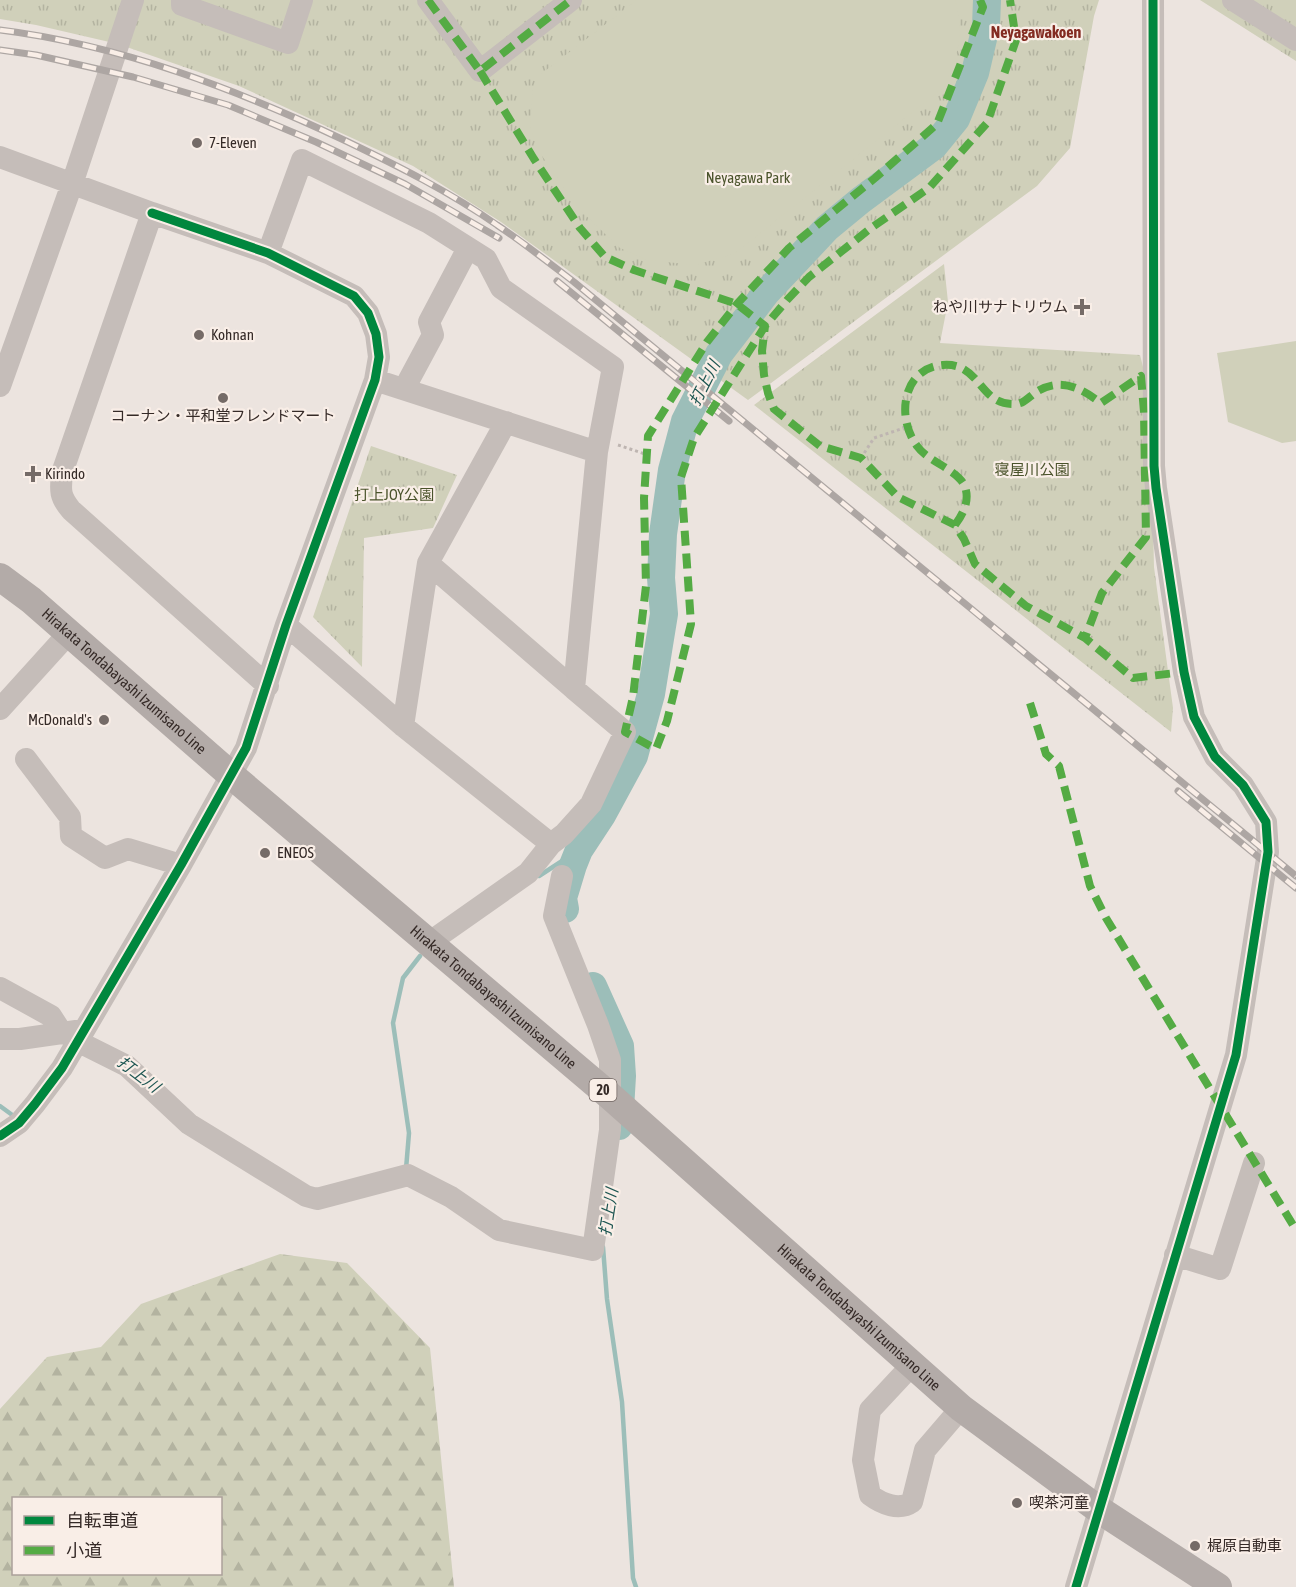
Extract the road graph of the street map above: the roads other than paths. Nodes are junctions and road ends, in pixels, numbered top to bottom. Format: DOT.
graph roads {
  1 [pos="133,0"];
  2 [pos="182,0"];
  3 [pos="302,0"];
  4 [pos="428,0"];
  5 [pos="571,0"];
  6 [pos="1153,0"];
  7 [pos="1233,0"];
  8 [pos="1296,40"];
  9 [pos="0,157"];
  10 [pos="72,184"];
  11 [pos="152,213"];
  12 [pos="468,248"];
  13 [pos="268,253"];
  14 [pos="8,338"];
  15 [pos="375,380"];
  16 [pos="0,386"];
  17 [pos="404,389"];
  18 [pos="506,422"];
  19 [pos="598,446"];
  20 [pos="428,563"];
  21 [pos="0,577"];
  22 [pos="286,625"];
  23 [pos="69,633"];
  24 [pos="268,686"];
  25 [pos="574,689"];
  26 [pos="0,709"];
  27 [pos="403,726"];
  28 [pos="26,759"];
  29 [pos="231,775"];
  30 [pos="551,844"];
  31 [pos="181,865"];
  32 [pos="562,876"];
  33 [pos="430,942"];
  34 [pos="0,988"];
  35 [pos="74,1035"];
  36 [pos="0,1039"];
  37 [pos="610,1096"];
  38 [pos="0,1136"];
  39 [pos="1254,1163"];
  40 [pos="1175,1255"];
  41 [pos="912,1365"];
  42 [pos="962,1408"];
  43 [pos="1098,1509"];
  44 [pos="1076,1587"];
  45 [pos="1218,1587"];
  1 -- 10 [label="street"];
  2 -- 3 [label="street"];
  4 -- 5 [label="street"];
  6 -- 40 [label="street"];
  7 -- 8 [label="street"];
  9 -- 10 [label="street"];
  10 -- 11 [label="street"];
  10 -- 14 [label="street"];
  11 -- 13 [label="street"];
  11 -- 24 [label="street"];
  12 -- 13 [label="street"];
  12 -- 17 [label="street"];
  12 -- 19 [label="street"];
  13 -- 15 [label="street"];
  14 -- 16 [label="street"];
  15 -- 17 [label="street"];
  15 -- 22 [label="street"];
  17 -- 18 [label="street"];
  18 -- 19 [label="street"];
  18 -- 20 [label="street"];
  19 -- 25 [label="street"];
  20 -- 25 [label="street"];
  20 -- 27 [label="street"];
  21 -- 23 [label="main road, Hirakata Tondabayashi Izumisano Line / 20"];
  22 -- 24 [label="street"];
  22 -- 27 [label="street"];
  23 -- 26 [label="street"];
  23 -- 29 [label="main road, Hirakata Tondabayashi Izumisano Line / 20"];
  24 -- 29 [label="street"];
  25 -- 30 [label="street"];
  27 -- 30 [label="street"];
  28 -- 31 [label="street"];
  29 -- 31 [label="street"];
  29 -- 33 [label="main road, Hirakata Tondabayashi Izumisano Line / 20"];
  30 -- 33 [label="street"];
  31 -- 35 [label="street"];
  32 -- 37 [label="street"];
  33 -- 37 [label="main road, Hirakata Tondabayashi Izumisano Line / 20"];
  34 -- 35 [label="street"];
  35 -- 36 [label="street"];
  35 -- 37 [label="street"];
  35 -- 38 [label="street"];
  37 -- 41 [label="main road, Hirakata Tondabayashi Izumisano Line / 20"];
  39 -- 40 [label="street"];
  40 -- 43 [label="street"];
  41 -- 42 [label="main road, Hirakata Tondabayashi Izumisano Line / 20"];
  41 -- 42 [label="street"];
  42 -- 43 [label="main road, Hirakata Tondabayashi Izumisano Line / 20"];
  43 -- 44 [label="street"];
  43 -- 45 [label="main road, Hirakata Tondabayashi Izumisano Line / 20"];
}
